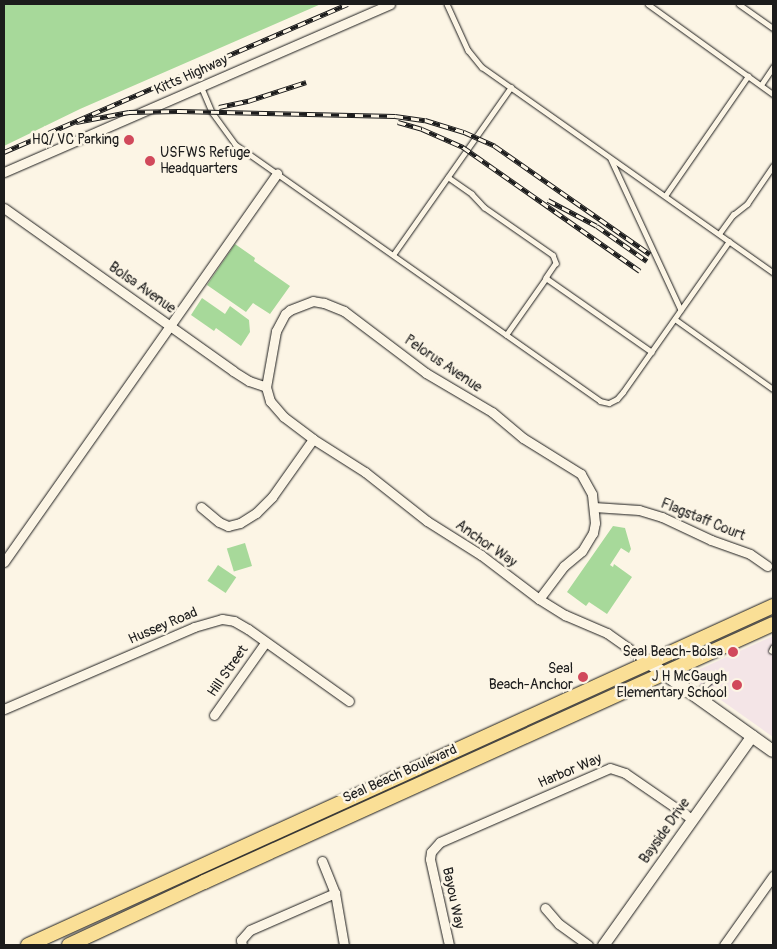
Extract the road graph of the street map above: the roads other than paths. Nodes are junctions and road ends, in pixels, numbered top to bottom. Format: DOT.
graph roads {
  1 [pos="390,4"];
  2 [pos="447,4"];
  3 [pos="648,4"];
  4 [pos="739,4"];
  5 [pos="773,28"];
  6 [pos="773,67"];
  7 [pos="748,76"];
  8 [pos="200,85"];
  9 [pos="761,85"];
  10 [pos="511,87"];
  11 [pos="773,94"];
  12 [pos="610,157"];
  13 [pos="773,166"];
  14 [pos="4,172"];
  15 [pos="277,173"];
  16 [pos="448,177"];
  17 [pos="666,196"];
  18 [pos="4,208"];
  19 [pos="719,234"];
  20 [pos="729,240"];
  21 [pos="393,255"];
  22 [pos="773,272"];
  23 [pos="546,278"];
  24 [pos="681,310"];
  25 [pos="675,319"];
  26 [pos="171,327"];
  27 [pos="506,336"];
  28 [pos="652,352"];
  29 [pos="266,387"];
  30 [pos="773,389"];
  31 [pos="313,439"];
  32 [pos="201,507"];
  33 [pos="594,507"];
  34 [pos="4,562"];
  35 [pos="767,566"];
  36 [pos="539,600"];
  37 [pos="773,606"];
  38 [pos="768,628"];
  39 [pos="265,643"];
  40 [pos="648,662"];
  41 [pos="664,674"];
  42 [pos="715,676"];
  43 [pos="695,695"];
  44 [pos="349,701"];
  45 [pos="4,709"];
  46 [pos="214,715"];
  47 [pos="752,735"];
  48 [pos="773,751"];
  49 [pos="692,819"];
  50 [pos="452,837"];
  51 [pos="322,861"];
  52 [pos="773,876"];
  53 [pos="335,894"];
  54 [pos="545,908"];
  55 [pos="28,945"];
  56 [pos="68,945"];
  57 [pos="242,945"];
  58 [pos="344,945"];
  59 [pos="449,945"];
  60 [pos="588,945"];
  61 [pos="603,945"];
  62 [pos="724,945"];
  1 -- 8 [label="street, Kitts Highway"];
  2 -- 10 [label="lane"];
  3 -- 7 [label="lane"];
  4 -- 5 [label="lane"];
  6 -- 9 [label="lane"];
  7 -- 9 [label="lane"];
  7 -- 17 [label="lane"];
  8 -- 14 [label="street, Kitts Highway"];
  8 -- 15 [label="lane"];
  9 -- 11 [label="lane"];
  10 -- 12 [label="lane"];
  10 -- 16 [label="lane"];
  12 -- 17 [label="lane"];
  12 -- 24 [label="lane"];
  13 -- 19 [label="lane"];
  15 -- 21 [label="lane"];
  15 -- 26 [label="street"];
  16 -- 21 [label="lane"];
  16 -- 23 [label="lane"];
  17 -- 19 [label="lane"];
  18 -- 26 [label="street, Bolsa Avenue"];
  19 -- 20 [label="lane"];
  20 -- 22 [label="lane"];
  20 -- 24 [label="lane"];
  21 -- 27 [label="lane"];
  23 -- 27 [label="lane"];
  23 -- 28 [label="lane"];
  24 -- 25 [label="lane"];
  25 -- 28 [label="lane"];
  25 -- 30 [label="lane"];
  26 -- 29 [label="street, Bolsa Avenue"];
  26 -- 34 [label="street"];
  27 -- 28 [label="lane"];
  29 -- 31 [label="street"];
  29 -- 33 [label="street, Pelorus Avenue"];
  31 -- 32 [label="street"];
  31 -- 36 [label="street, Anchor Way"];
  33 -- 35 [label="street, Flagstaff Court"];
  33 -- 36 [label="street, Pelorus Avenue"];
  36 -- 40 [label="street, Anchor Way"];
  37 -- 40 [label="main road, Seal Beach Boulevard"];
  38 -- 41 [label="main road, Seal Beach Boulevard"];
  39 -- 44 [label="street, Hussey Road"];
  39 -- 45 [label="street, Hussey Road"];
  39 -- 46 [label="street, Hill Street"];
  40 -- 41 [label="main road"];
  40 -- 55 [label="main road, Seal Beach Boulevard"];
  41 -- 43 [label="main road"];
  41 -- 56 [label="main road, Seal Beach Boulevard"];
  42 -- 43 [label="lane"];
  43 -- 47 [label="main road"];
  47 -- 48 [label="main road"];
  47 -- 49 [label="street, Bayside Drive"];
  49 -- 50 [label="street, Harbor Way"];
  49 -- 61 [label="street, Bayside Drive"];
  50 -- 59 [label="street, Bayou Way"];
  51 -- 53 [label="street"];
  52 -- 62 [label="street"];
  53 -- 57 [label="street"];
  53 -- 58 [label="street"];
  54 -- 60 [label="street"];
}
